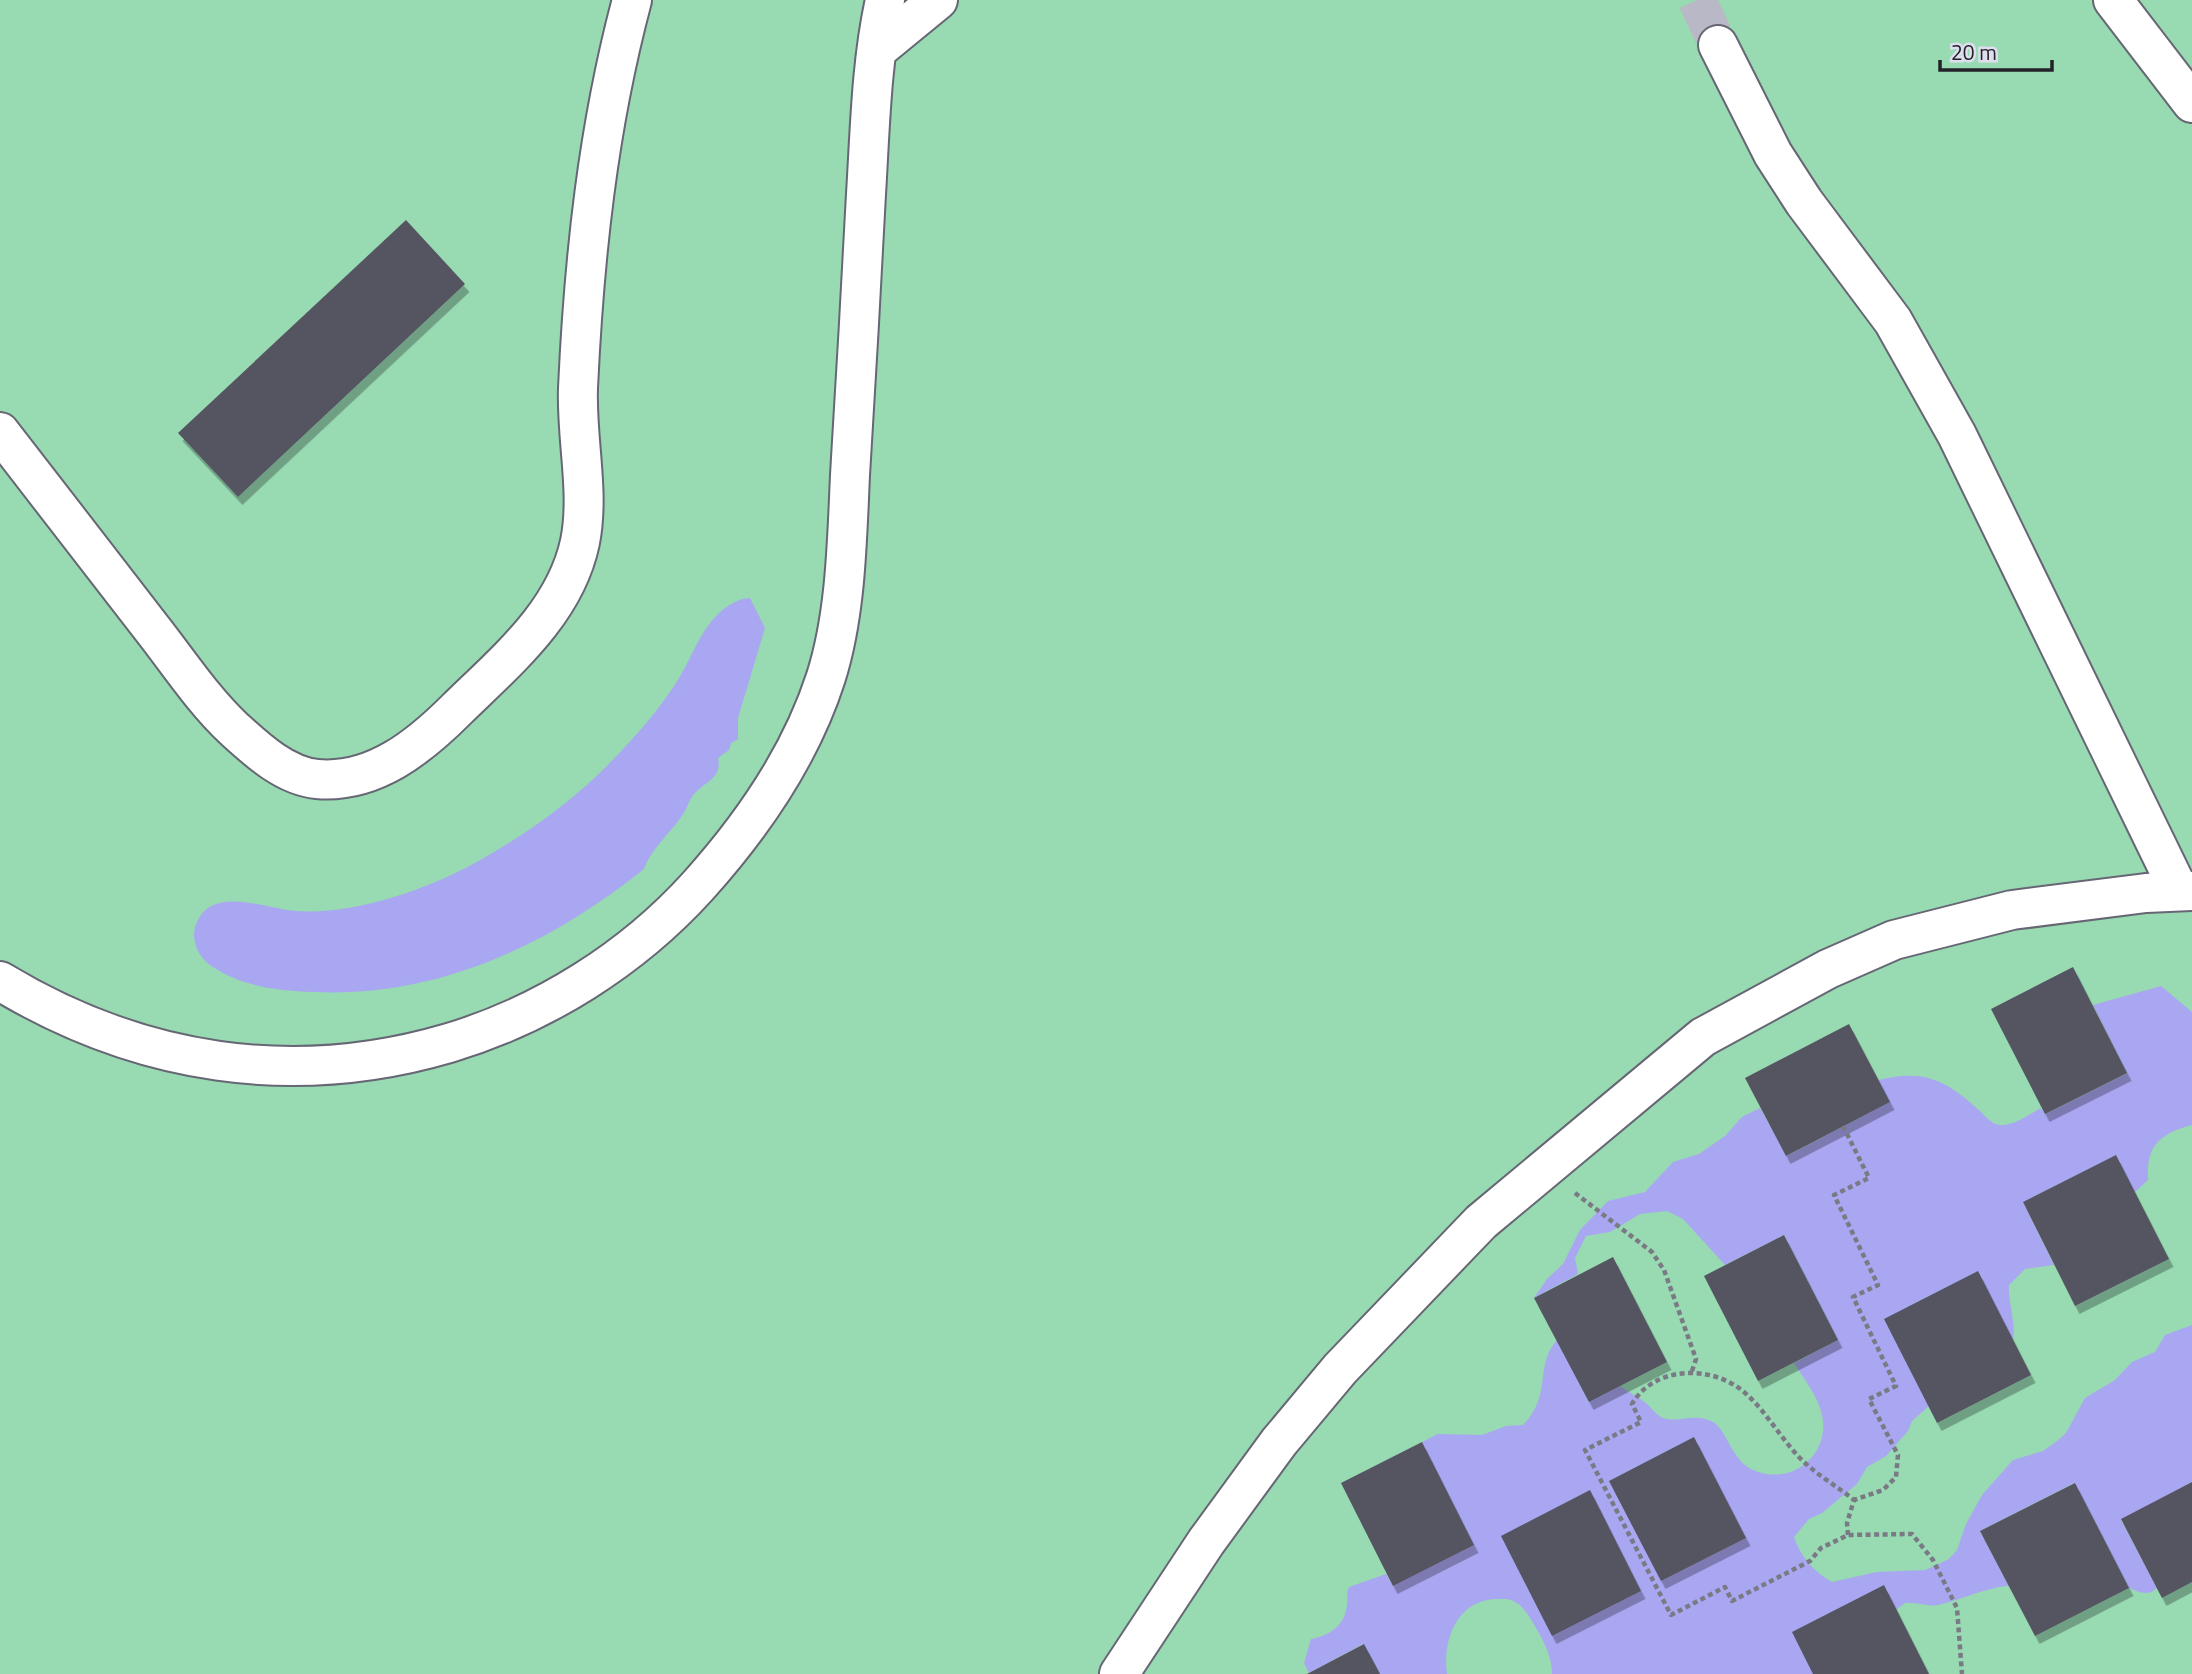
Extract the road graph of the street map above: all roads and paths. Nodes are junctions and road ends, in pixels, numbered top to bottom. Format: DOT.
graph roads {
  1 [pos="632,0"];
  2 [pos="885,0"];
  3 [pos="939,0"];
  4 [pos="2113,0"];
  5 [pos="1718,45"];
  6 [pos="877,50"];
  7 [pos="2192,103"];
  8 [pos="0,432"];
  9 [pos="2185,891"];
  10 [pos="0,981"];
  11 [pos="1843,1126"];
  12 [pos="1587,1202"];
  13 [pos="1691,1374"];
  14 [pos="1854,1500"];
  15 [pos="1848,1535"];
  16 [pos="1119,1674"];
  17 [pos="1962,1674"];
  1 -- 8 [label="street"];
  2 -- 6 [label="street"];
  3 -- 6 [label="street"];
  4 -- 7 [label="street"];
  5 -- 9 [label="street"];
  6 -- 10 [label="street"];
  9 -- 16 [label="street"];
  11 -- 14 [label="path"];
  12 -- 13 [label="path"];
  13 -- 14 [label="path"];
  13 -- 15 [label="path"];
  14 -- 15 [label="path"];
  15 -- 17 [label="path"];
}
